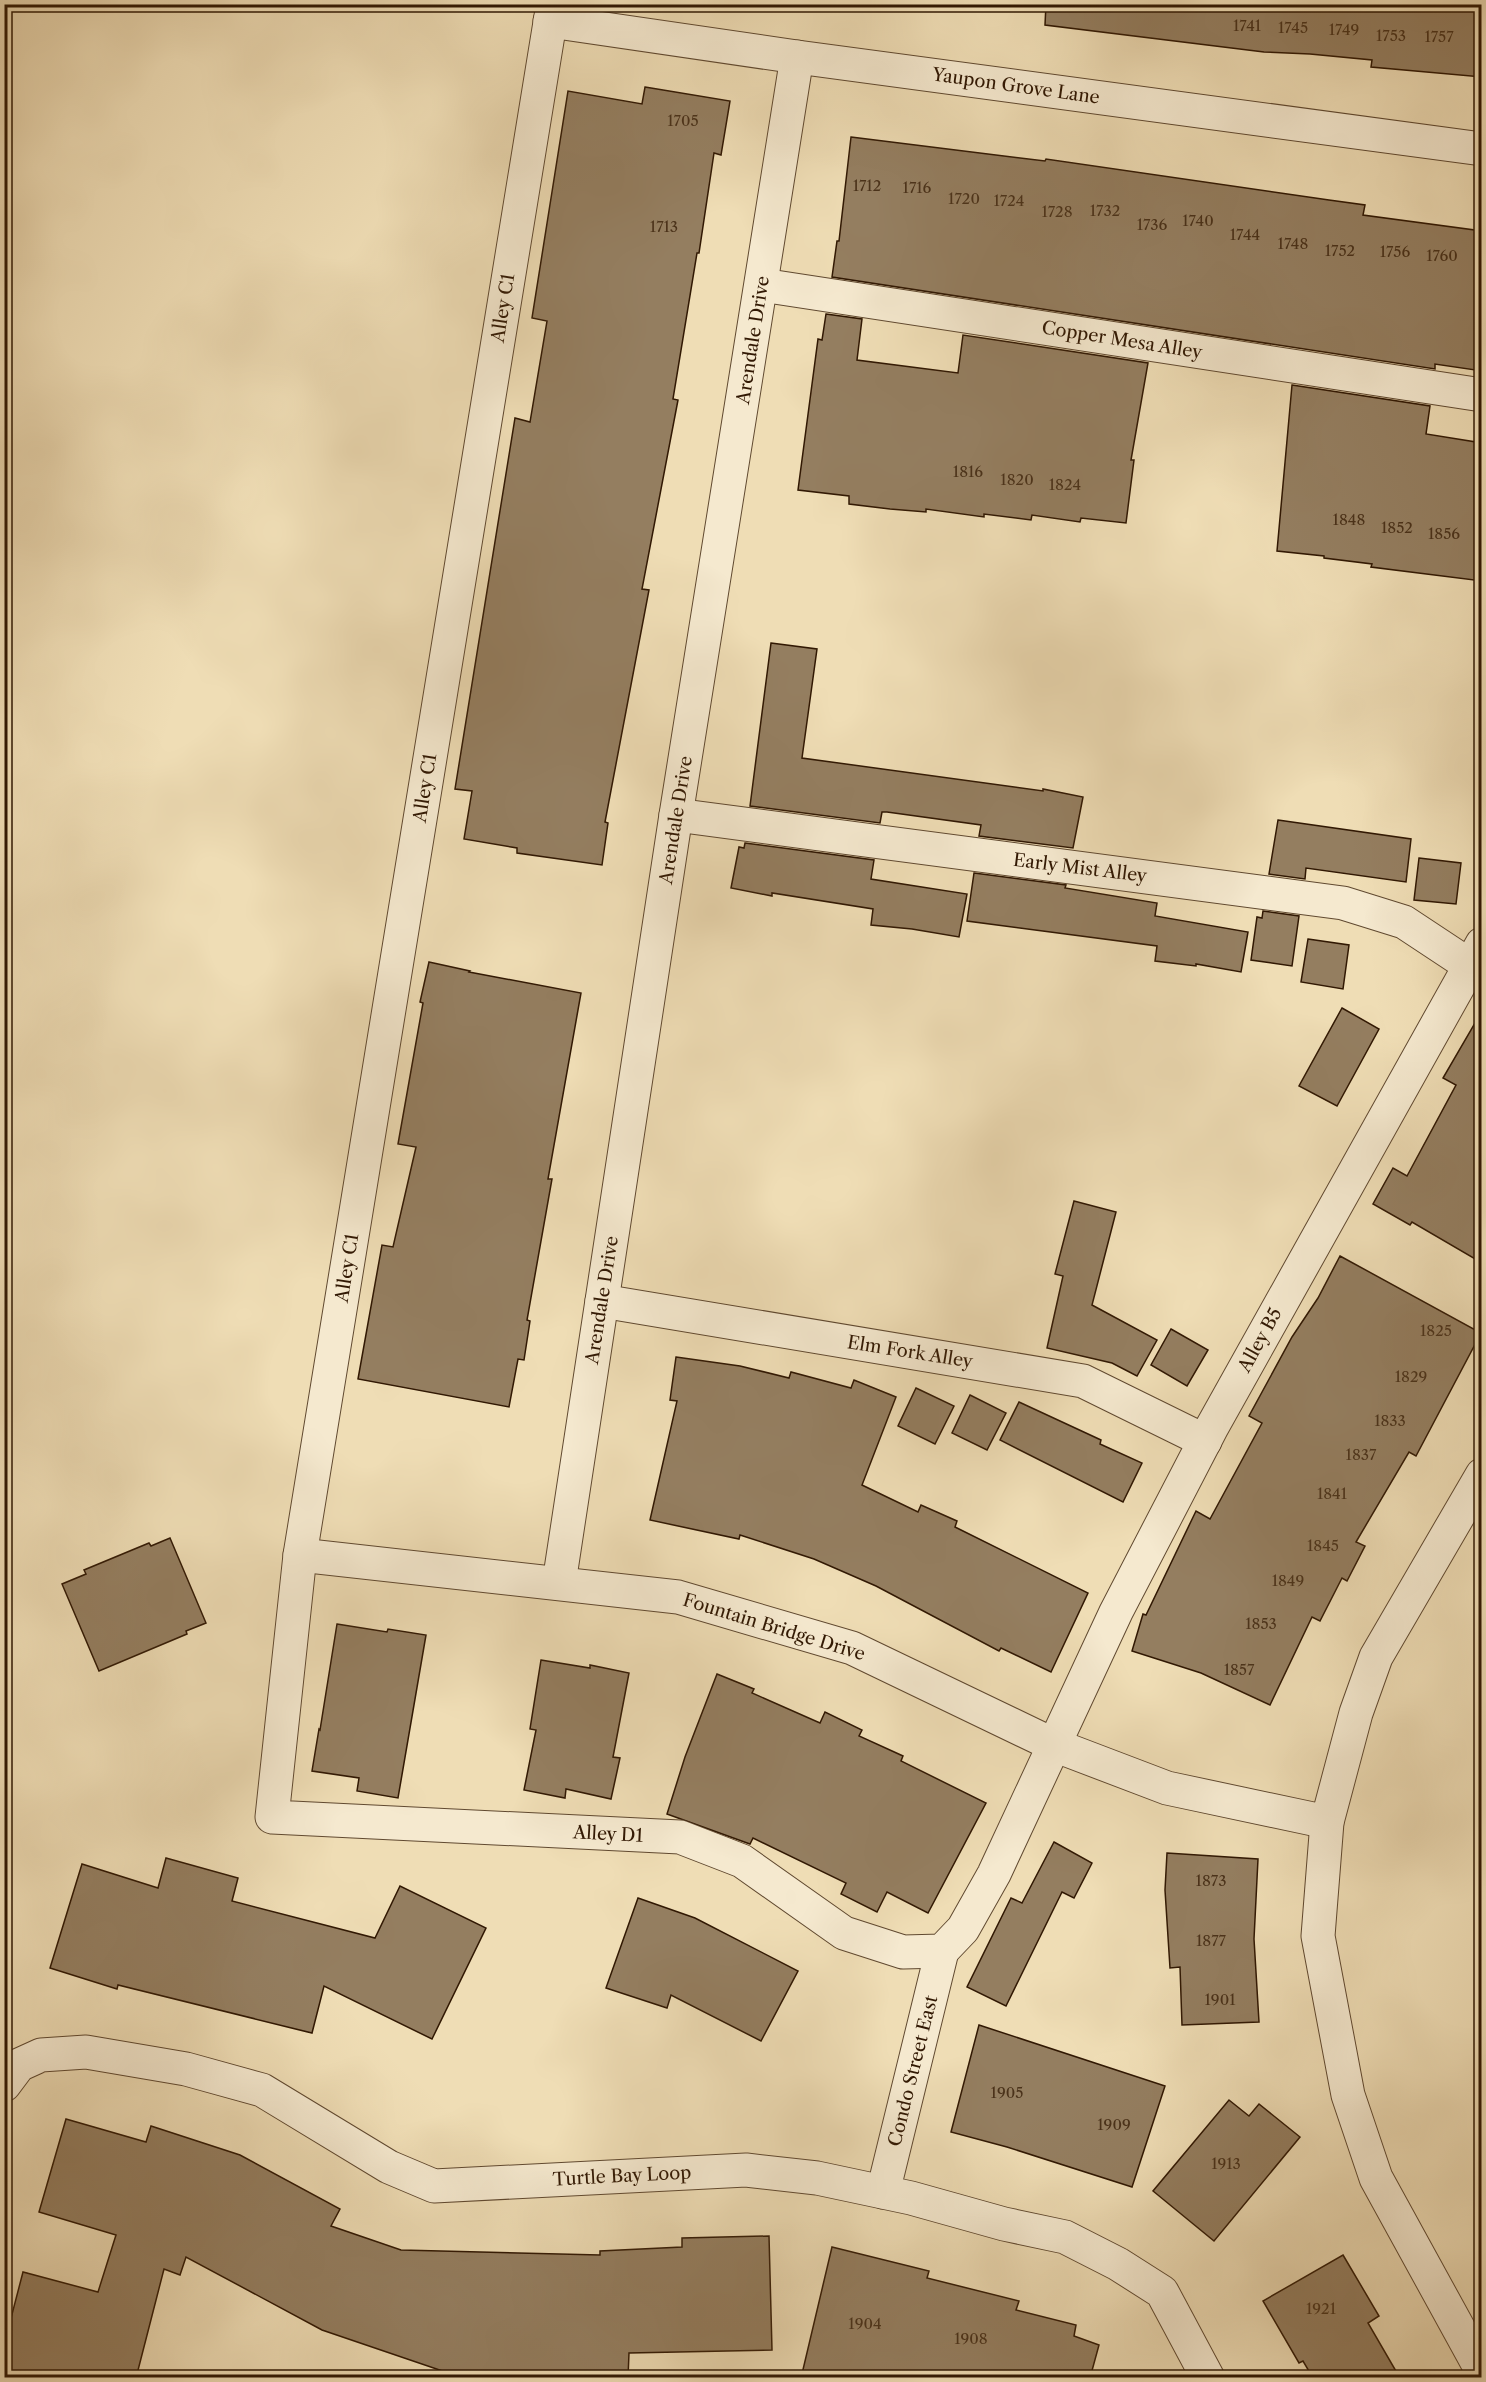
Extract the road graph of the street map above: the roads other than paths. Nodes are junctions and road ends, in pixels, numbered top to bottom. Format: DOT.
graph roads {
  1 [pos="551,13"];
  2 [pos="797,57"];
  3 [pos="1482,149"];
  4 [pos="762,285"];
  5 [pos="1482,395"];
  6 [pos="676,816"];
  7 [pos="1475,954"];
  8 [pos="602,1301"];
  9 [pos="1205,1441"];
  10 [pos="1482,1475"];
  11 [pos="300,1555"];
  12 [pos="559,1583"];
  13 [pos="1054,1745"];
  14 [pos="1327,1822"];
  15 [pos="942,1951"];
  16 [pos="4,2085"];
  17 [pos="884,2192"];
  18 [pos="1482,2371"];
  19 [pos="1208,2378"];
  1 -- 2 [label="street, Yaupon Grove Lane"];
  1 -- 11 [label="street, Alley C1"];
  2 -- 3 [label="street, Yaupon Grove Lane"];
  2 -- 4 [label="street, Arendale Drive"];
  4 -- 5 [label="street, Copper Mesa Alley"];
  4 -- 6 [label="street, Arendale Drive"];
  6 -- 7 [label="street, Early Mist Alley"];
  6 -- 8 [label="street, Arendale Drive"];
  7 -- 9 [label="street, Alley B5"];
  8 -- 9 [label="street, Elm Fork Alley"];
  8 -- 12 [label="street, Arendale Drive"];
  9 -- 13 [label="street, Alley B5"];
  10 -- 14 [label="street"];
  11 -- 12 [label="street, Fountain Bridge Drive"];
  11 -- 15 [label="street, Alley D1"];
  12 -- 13 [label="street, Fountain Bridge Drive"];
  13 -- 14 [label="street, Fountain Bridge Drive"];
  13 -- 15 [label="street"];
  14 -- 18 [label="street"];
  15 -- 17 [label="street, Condo Street East"];
  16 -- 17 [label="street, Turtle Bay Loop"];
  17 -- 19 [label="street, Turtle Bay Loop"];
}
